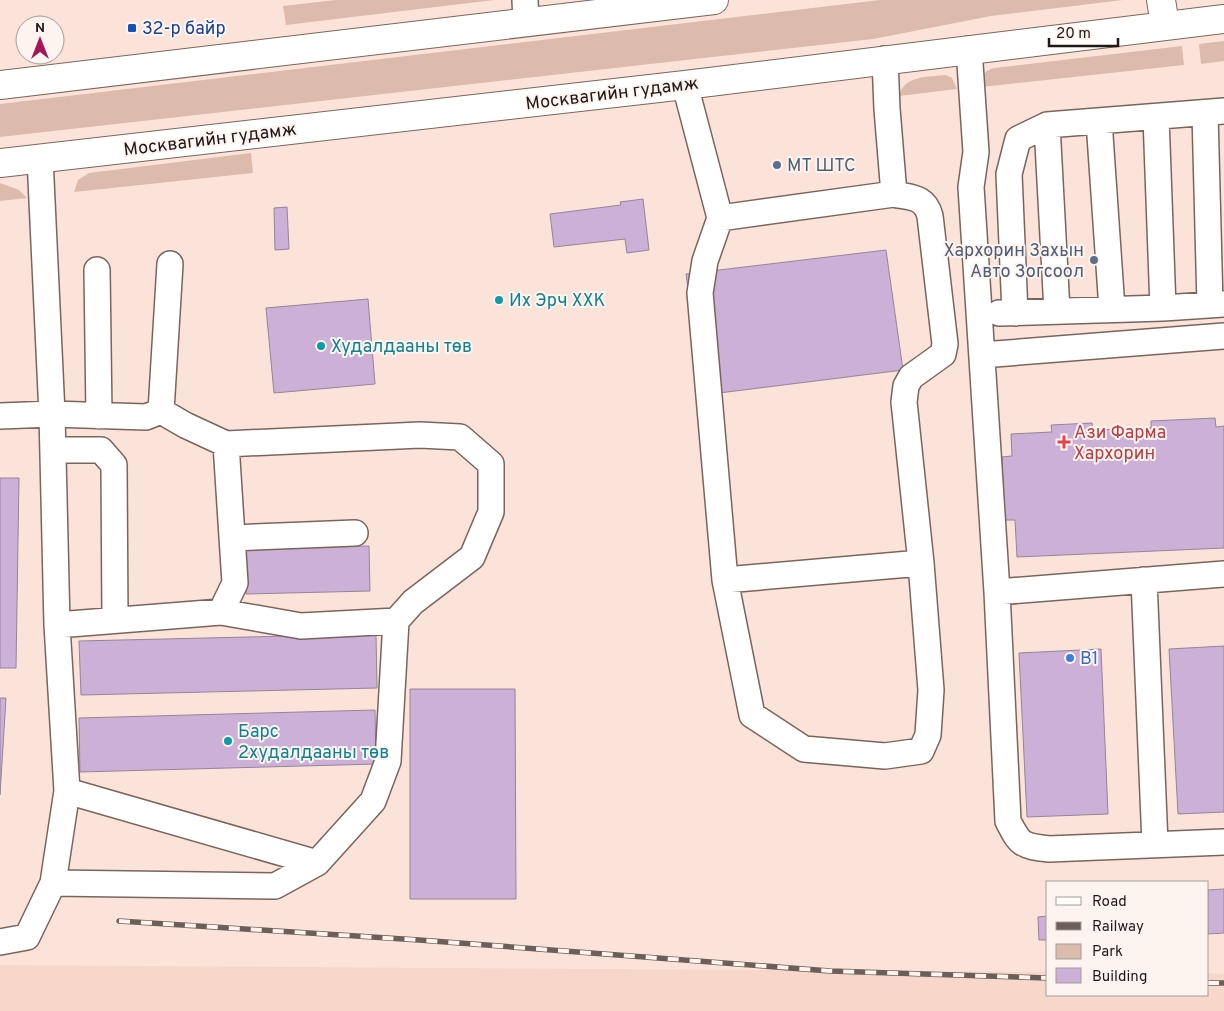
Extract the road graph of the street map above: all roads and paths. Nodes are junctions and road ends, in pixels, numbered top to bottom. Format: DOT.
graph roads {
  1 [pos="714,0"];
  2 [pos="526,11"];
  3 [pos="1163,12"];
  4 [pos="1224,18"];
  5 [pos="969,49"];
  6 [pos="885,59"];
  7 [pos="0,85"];
  8 [pos="685,85"];
  9 [pos="1215,112"];
  10 [pos="1156,117"];
  11 [pos="1099,121"];
  12 [pos="1048,125"];
  13 [pos="40,158"];
  14 [pos="0,162"];
  15 [pos="894,194"];
  16 [pos="720,218"];
  17 [pos="170,264"];
  18 [pos="97,270"];
  19 [pos="1217,304"];
  20 [pos="1163,308"];
  21 [pos="1112,309"];
  22 [pos="1058,311"];
  23 [pos="979,313"];
  24 [pos="1014,313"];
  25 [pos="1224,336"];
  26 [pos="982,355"];
  27 [pos="162,411"];
  28 [pos="52,414"];
  29 [pos="0,416"];
  30 [pos="99,416"];
  31 [pos="226,444"];
  32 [pos="53,450"];
  33 [pos="355,533"];
  34 [pos="232,538"];
  35 [pos="921,563"];
  36 [pos="1224,574"];
  37 [pos="724,580"];
  38 [pos="1144,580"];
  39 [pos="997,592"];
  40 [pos="222,612"];
  41 [pos="115,620"];
  42 [pos="396,621"];
  43 [pos="57,624"];
  44 [pos="66,791"];
  45 [pos="1224,842"];
  46 [pos="1155,844"];
  47 [pos="317,863"];
  48 [pos="53,883"];
  49 [pos="0,942"];
  1 -- 2 [label="highway"];
  2 -- 7 [label="highway"];
  3 -- 4 [label="highway, Москвагийн гудамж"];
  3 -- 5 [label="highway, Москвагийн гудамж"];
  5 -- 6 [label="highway, Москвагийн гудамж"];
  5 -- 23 [label="lane"];
  6 -- 8 [label="highway, Москвагийн гудамж"];
  6 -- 15 [label="lane"];
  8 -- 13 [label="highway, Москвагийн гудамж"];
  8 -- 16 [label="lane"];
  9 -- 10 [label="lane"];
  9 -- 19 [label="lane"];
  10 -- 11 [label="lane"];
  10 -- 20 [label="lane"];
  11 -- 12 [label="lane"];
  11 -- 21 [label="lane"];
  12 -- 22 [label="lane"];
  12 -- 24 [label="lane"];
  13 -- 14 [label="highway, Москвагийн гудамж"];
  13 -- 28 [label="lane"];
  15 -- 16 [label="lane"];
  15 -- 35 [label="lane"];
  16 -- 37 [label="lane"];
  17 -- 27 [label="lane"];
  18 -- 30 [label="lane"];
  19 -- 20 [label="lane"];
  20 -- 21 [label="lane"];
  21 -- 22 [label="lane"];
  22 -- 24 [label="lane"];
  23 -- 24 [label="lane"];
  23 -- 26 [label="lane"];
  25 -- 26 [label="lane"];
  26 -- 39 [label="lane"];
  27 -- 30 [label="lane"];
  27 -- 31 [label="lane"];
  28 -- 29 [label="lane"];
  28 -- 30 [label="lane"];
  28 -- 32 [label="lane"];
  31 -- 34 [label="lane"];
  31 -- 42 [label="lane"];
  32 -- 41 [label="lane"];
  32 -- 43 [label="lane"];
  33 -- 34 [label="lane"];
  34 -- 40 [label="lane"];
  35 -- 37 [label="lane"];
  35 -- 37 [label="lane"];
  36 -- 38 [label="lane"];
  38 -- 39 [label="lane"];
  38 -- 46 [label="lane"];
  39 -- 46 [label="lane"];
  40 -- 41 [label="lane"];
  40 -- 42 [label="lane"];
  41 -- 43 [label="lane"];
  42 -- 47 [label="lane"];
  43 -- 44 [label="lane"];
  44 -- 47 [label="lane"];
  44 -- 48 [label="lane"];
  45 -- 46 [label="lane"];
  47 -- 48 [label="lane"];
  48 -- 49 [label="lane"];
}
